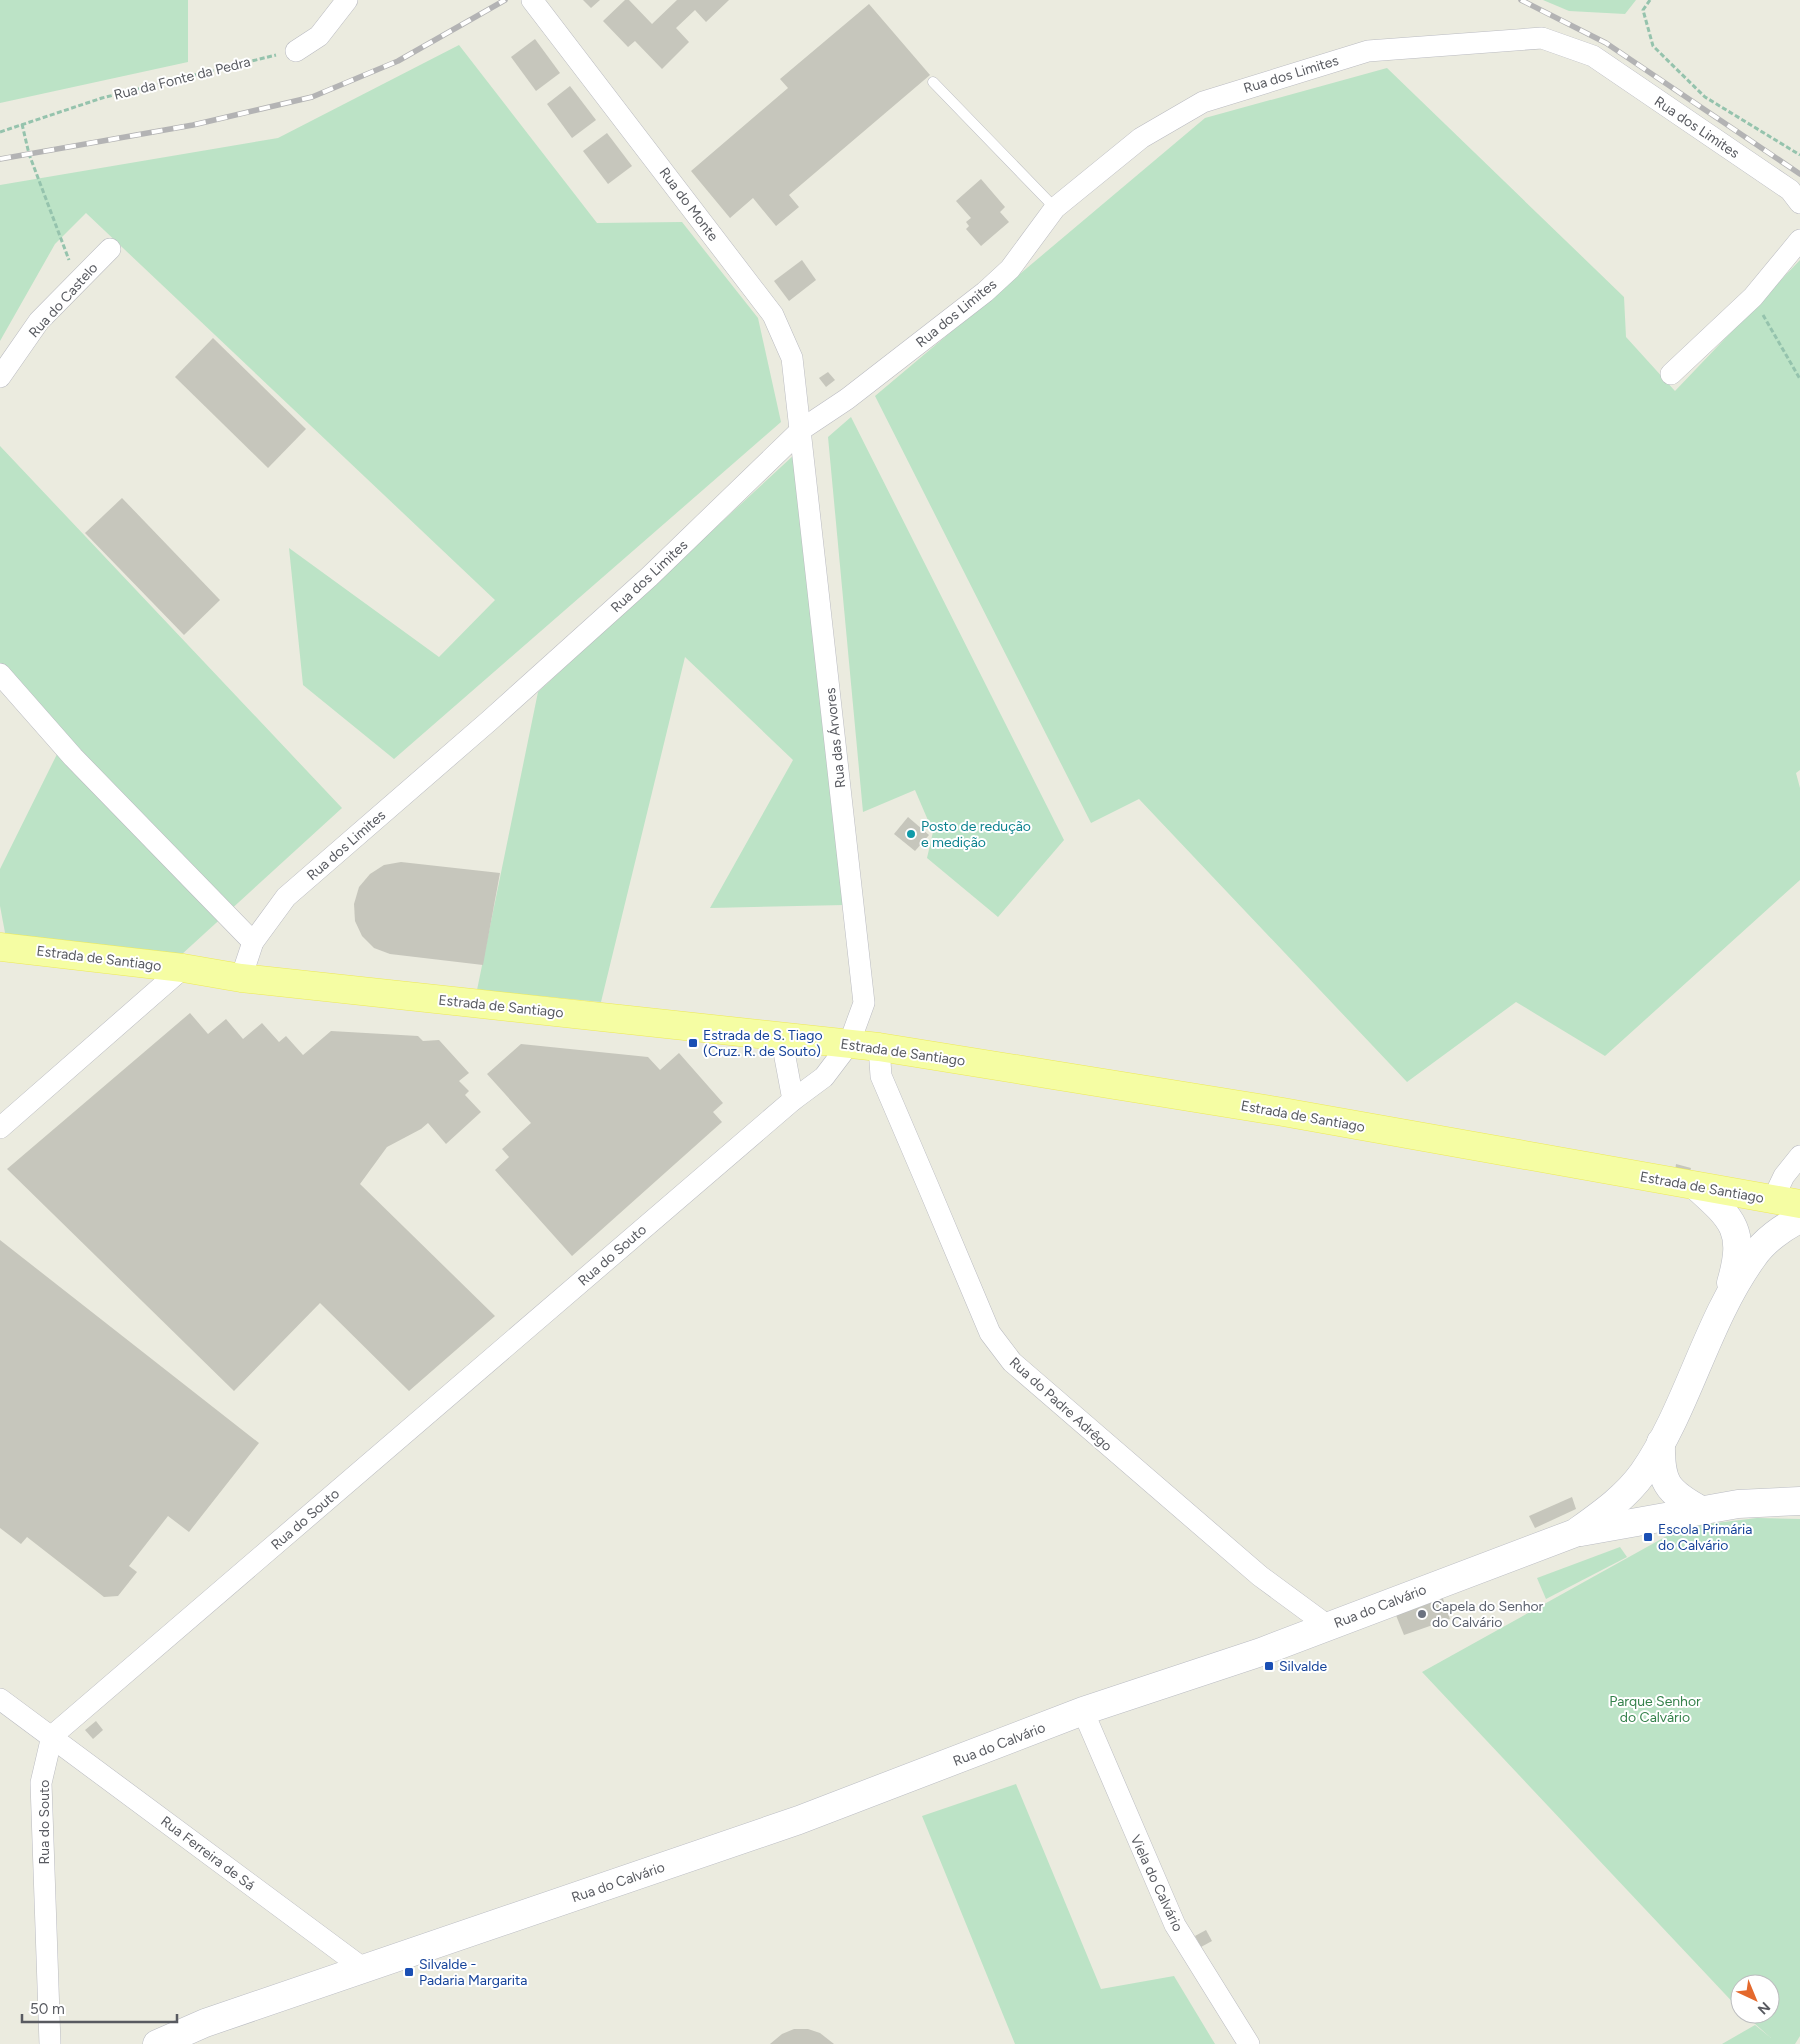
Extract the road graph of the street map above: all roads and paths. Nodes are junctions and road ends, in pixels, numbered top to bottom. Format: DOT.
graph roads {
  1 [pos="347,0"];
  2 [pos="532,0"];
  3 [pos="1650,0"];
  4 [pos="296,50"];
  5 [pos="933,82"];
  6 [pos="22,124"];
  7 [pos="0,132"];
  8 [pos="1800,155"];
  9 [pos="1800,203"];
  10 [pos="1056,208"];
  11 [pos="1800,240"];
  12 [pos="110,249"];
  13 [pos="77,282"];
  14 [pos="1753,297"];
  15 [pos="1671,374"];
  16 [pos="0,377"];
  17 [pos="1800,379"];
  18 [pos="802,429"];
  19 [pos="0,674"];
  20 [pos="253,942"];
  21 [pos="0,947"];
  22 [pos="183,968"];
  23 [pos="240,978"];
  24 [pos="781,1036"];
  25 [pos="849,1044"];
  26 [pos="880,1047"];
  27 [pos="793,1100"];
  28 [pos="0,1128"];
  29 [pos="1800,1156"];
  30 [pos="1696,1186"];
  31 [pos="1773,1200"];
  32 [pos="1800,1204"];
  33 [pos="1800,1219"];
  34 [pos="1745,1246"];
  35 [pos="1661,1442"];
  36 [pos="1800,1501"];
  37 [pos="1701,1510"];
  38 [pos="1575,1533"];
  39 [pos="1328,1626"];
  40 [pos="5,1709"];
  41 [pos="1083,1712"];
  42 [pos="52,1736"];
  43 [pos="364,1969"];
  44 [pos="50,2044"];
  45 [pos="157,2044"];
  46 [pos="1249,2044"];
  1 -- 4 [label="street"];
  2 -- 18 [label="street, Rua do Monte"];
  3 -- 8 [label="path"];
  4 -- 6 [label="path, Rua da Fonte da Pedra"];
  5 -- 10 [label="lane"];
  6 -- 7 [label="path, Rua da Fonte da Pedra"];
  6 -- 13 [label="path"];
  9 -- 10 [label="street, Rua dos Limites"];
  10 -- 18 [label="street, Rua dos Limites"];
  11 -- 14 [label="street"];
  12 -- 13 [label="street, Rua do Castelo"];
  13 -- 16 [label="street, Rua do Castelo"];
  14 -- 15 [label="street"];
  14 -- 17 [label="path"];
  18 -- 20 [label="street, Rua dos Limites"];
  18 -- 25 [label="street, Rua das Árvores"];
  19 -- 20 [label="street"];
  20 -- 23 [label="street, Rua dos Limites"];
  21 -- 22 [label="main road, Estrada de Santiago"];
  22 -- 23 [label="main road, Estrada de Santiago"];
  22 -- 28 [label="street"];
  23 -- 24 [label="main road, Estrada de Santiago"];
  24 -- 25 [label="main road, Estrada de Santiago"];
  24 -- 27 [label="street"];
  25 -- 26 [label="main road, Estrada de Santiago"];
  25 -- 27 [label="street, Rua do Souto"];
  26 -- 30 [label="main road, Estrada de Santiago"];
  26 -- 39 [label="street, Rua do Padre Adrêgo"];
  27 -- 42 [label="street, Rua do Souto"];
  29 -- 31 [label="street"];
  30 -- 31 [label="main road, Estrada de Santiago"];
  30 -- 34 [label="main road, Rua do Calvário"];
  31 -- 32 [label="main road, Estrada de Santiago"];
  31 -- 34 [label="main road, Rua do Calvário"];
  33 -- 34 [label="main road"];
  34 -- 35 [label="main road, Rua do Calvário"];
  35 -- 37 [label="main road"];
  35 -- 38 [label="main road, Rua do Calvário"];
  36 -- 37 [label="main road"];
  37 -- 38 [label="main road"];
  38 -- 39 [label="main road, Rua do Calvário"];
  39 -- 41 [label="main road, Rua do Calvário"];
  40 -- 42 [label="street, Rua Ferreira de Sá"];
  41 -- 43 [label="main road, Rua do Calvário"];
  41 -- 46 [label="street, Viela do Calvário"];
  42 -- 43 [label="street, Rua Ferreira de Sá"];
  42 -- 44 [label="street, Rua do Souto"];
  43 -- 45 [label="main road, Rua do Calvário"];
}
